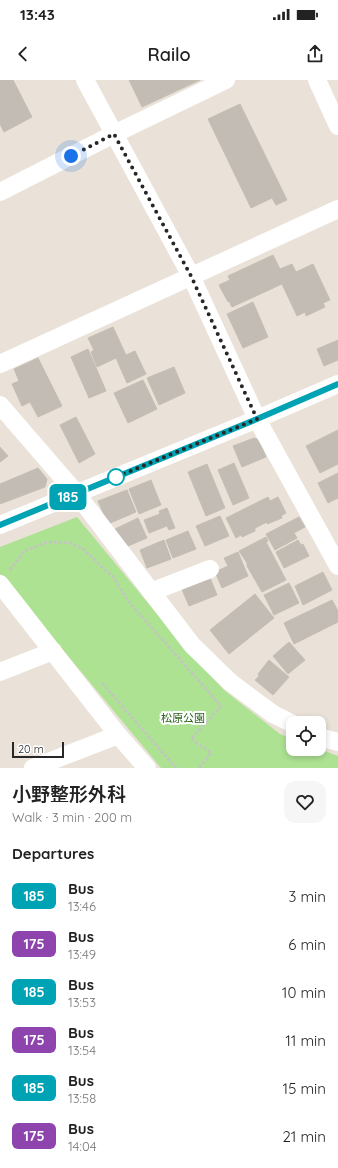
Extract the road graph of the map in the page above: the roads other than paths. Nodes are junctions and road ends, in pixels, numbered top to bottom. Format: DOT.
graph roads {
  1 [pos="85,80"];
  2 [pos="226,80"];
  3 [pos="316,80"];
  4 [pos="338,126"];
  5 [pos="114,134"];
  6 [pos="0,192"];
  7 [pos="338,209"];
  8 [pos="191,276"];
  9 [pos="0,364"];
  10 [pos="338,384"];
  11 [pos="0,405"];
  12 [pos="257,419"];
  13 [pos="76,493"];
  14 [pos="0,525"];
  15 [pos="338,566"];
  16 [pos="210,569"];
  17 [pos="3,579"];
  18 [pos="152,592"];
  19 [pos="53,651"];
  20 [pos="0,672"];
  21 [pos="286,720"];
  22 [pos="118,735"];
  23 [pos="326,739"];
  24 [pos="338,742"];
  25 [pos="33,768"];
  26 [pos="146,768"];
  1 -- 5 [label="street"];
  2 -- 5 [label="street"];
  3 -- 4 [label="street"];
  5 -- 6 [label="street"];
  5 -- 8 [label="street"];
  7 -- 8 [label="street"];
  8 -- 9 [label="street"];
  8 -- 12 [label="street"];
  10 -- 12 [label="street"];
  11 -- 13 [label="street"];
  12 -- 13 [label="street"];
  12 -- 15 [label="street"];
  13 -- 14 [label="street"];
  13 -- 18 [label="street"];
  16 -- 18 [label="street"];
  17 -- 19 [label="street"];
  18 -- 21 [label="street"];
  19 -- 20 [label="street"];
  19 -- 22 [label="street"];
  22 -- 25 [label="street"];
  22 -- 26 [label="street"];
  23 -- 24 [label="street"];
}
